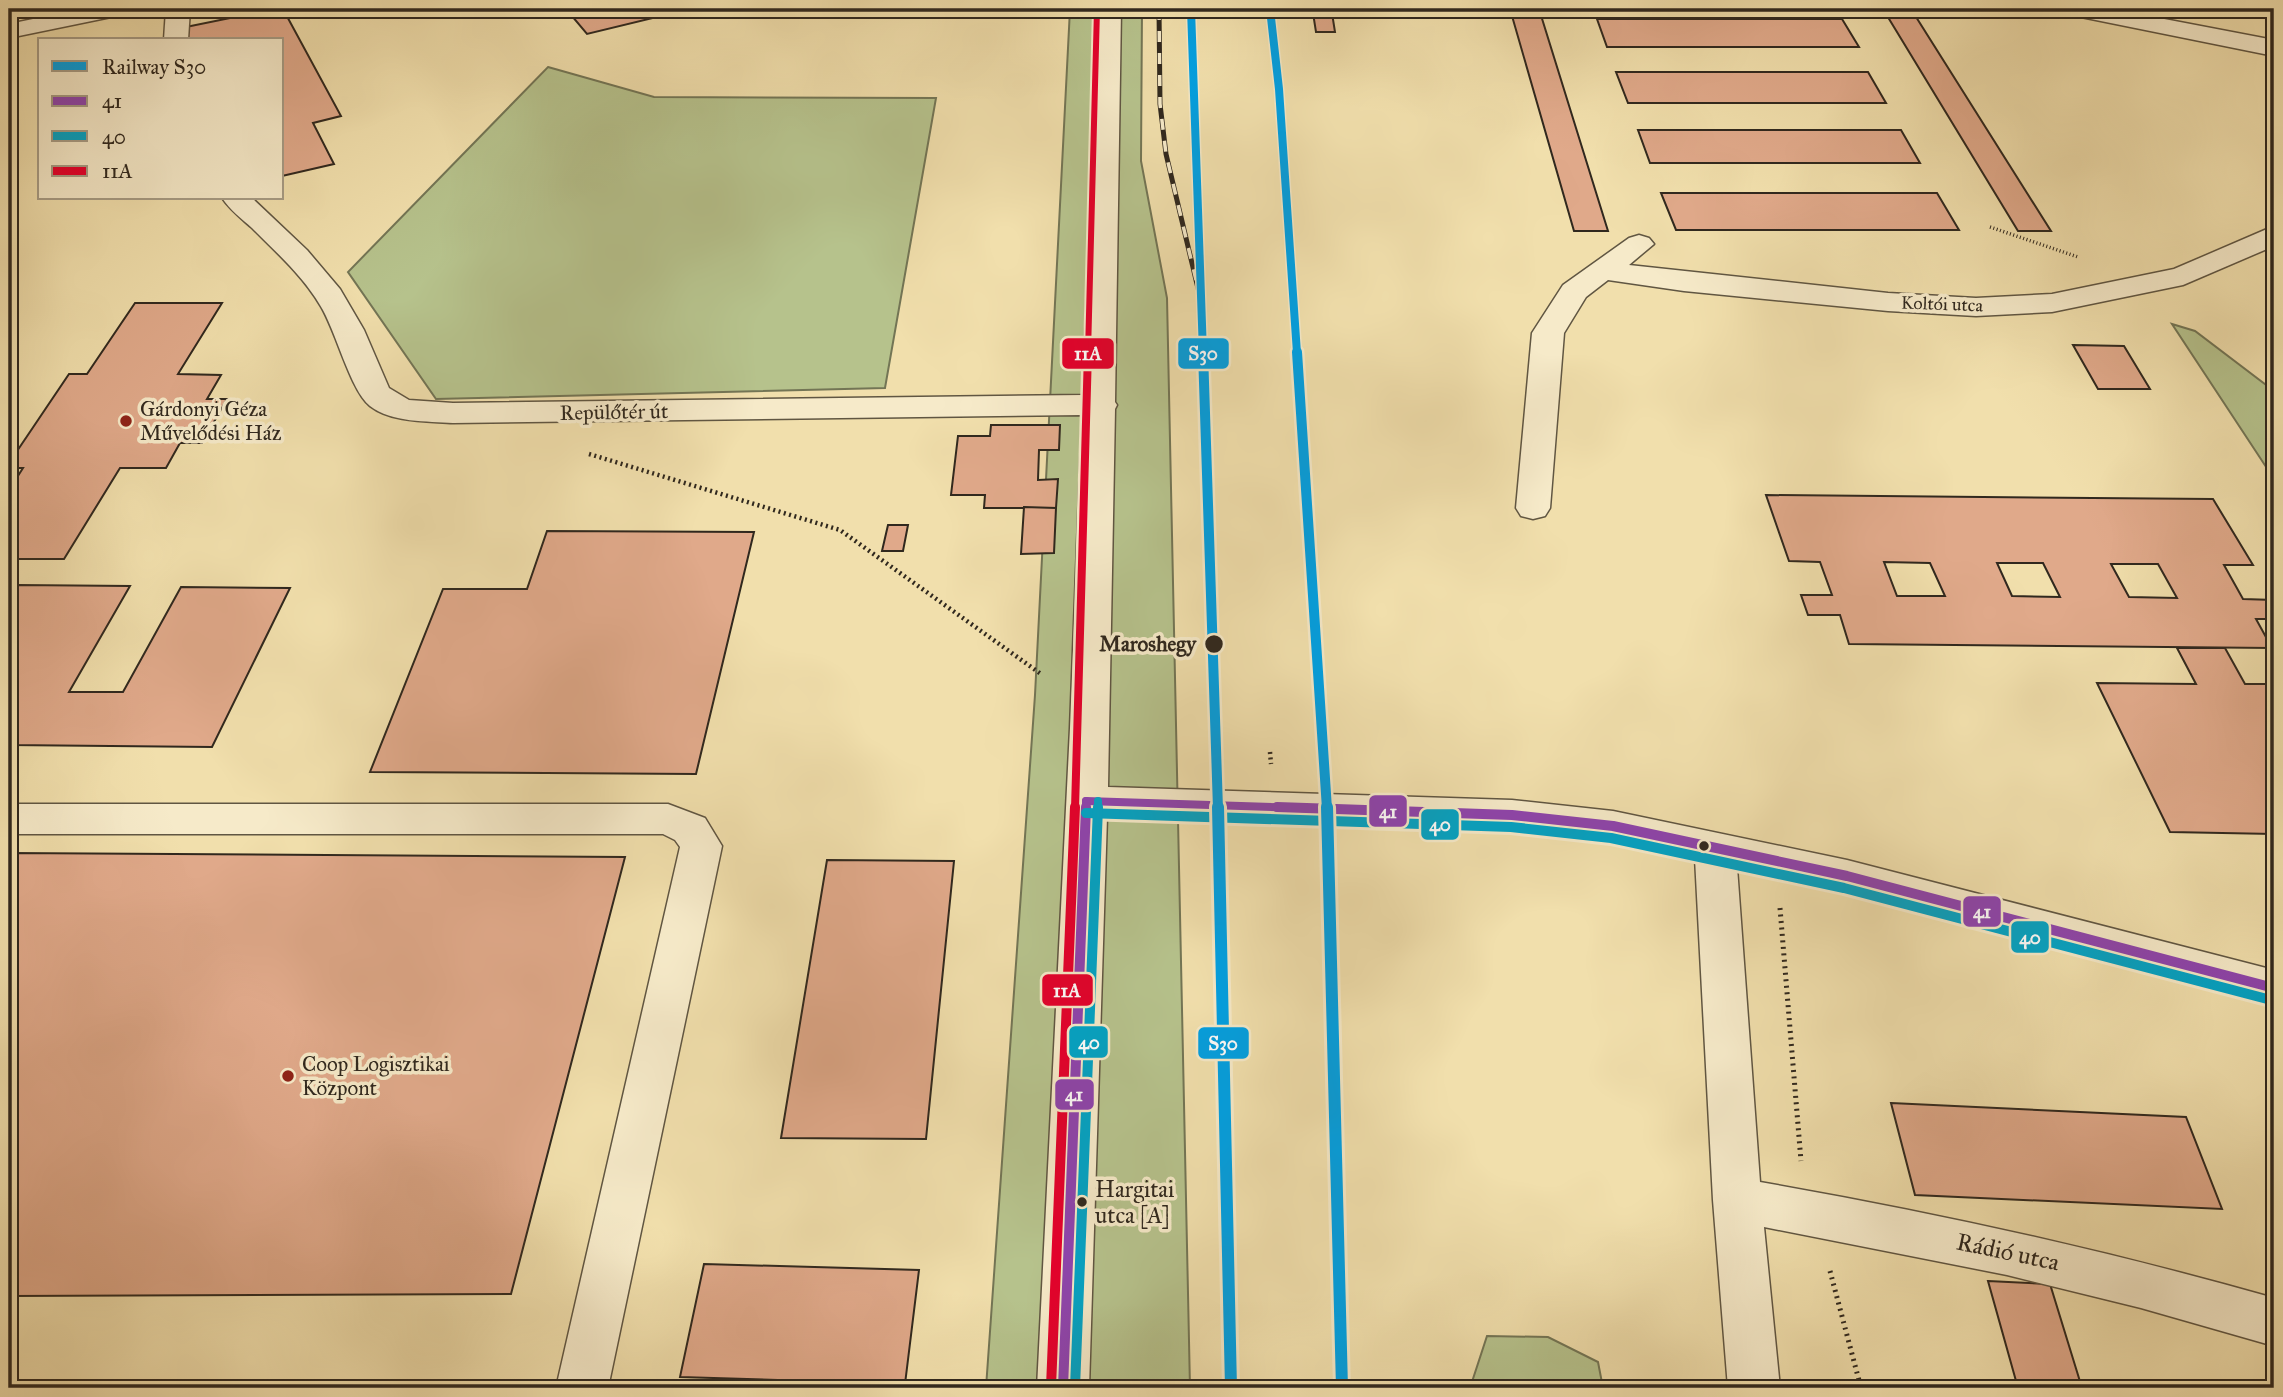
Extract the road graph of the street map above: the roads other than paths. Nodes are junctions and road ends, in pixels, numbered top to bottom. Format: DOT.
graph roads {
  1 [pos="116,9"];
  2 [pos="178,9"];
  3 [pos="1109,9"];
  4 [pos="2076,9"];
  5 [pos="23,34"];
  6 [pos="176,38"];
  7 [pos="2274,48"];
  8 [pos="238,200"];
  9 [pos="2274,235"];
  10 [pos="1639,244"];
  11 [pos="1600,270"];
  12 [pos="1101,405"];
  13 [pos="1533,508"];
  14 [pos="1086,801"];
  15 [pos="9,819"];
  16 [pos="1715,846"];
  17 [pos="2274,988"];
  18 [pos="1737,1200"];
  19 [pos="2274,1322"];
  20 [pos="582,1388"];
  21 [pos="1063,1388"];
  22 [pos="1754,1388"];
  1 -- 5 [label="street"];
  2 -- 6 [label="street"];
  3 -- 12 [label="street"];
  4 -- 7 [label="street"];
  8 -- 12 [label="street, Repülőtér út"];
  9 -- 11 [label="street, Koltói utca"];
  10 -- 11 [label="street"];
  11 -- 13 [label="street"];
  12 -- 14 [label="street"];
  14 -- 16 [label="street"];
  14 -- 21 [label="street"];
  15 -- 20 [label="street"];
  16 -- 17 [label="street"];
  16 -- 18 [label="street"];
  18 -- 19 [label="street, Rádió utca"];
  18 -- 22 [label="street"];
}
